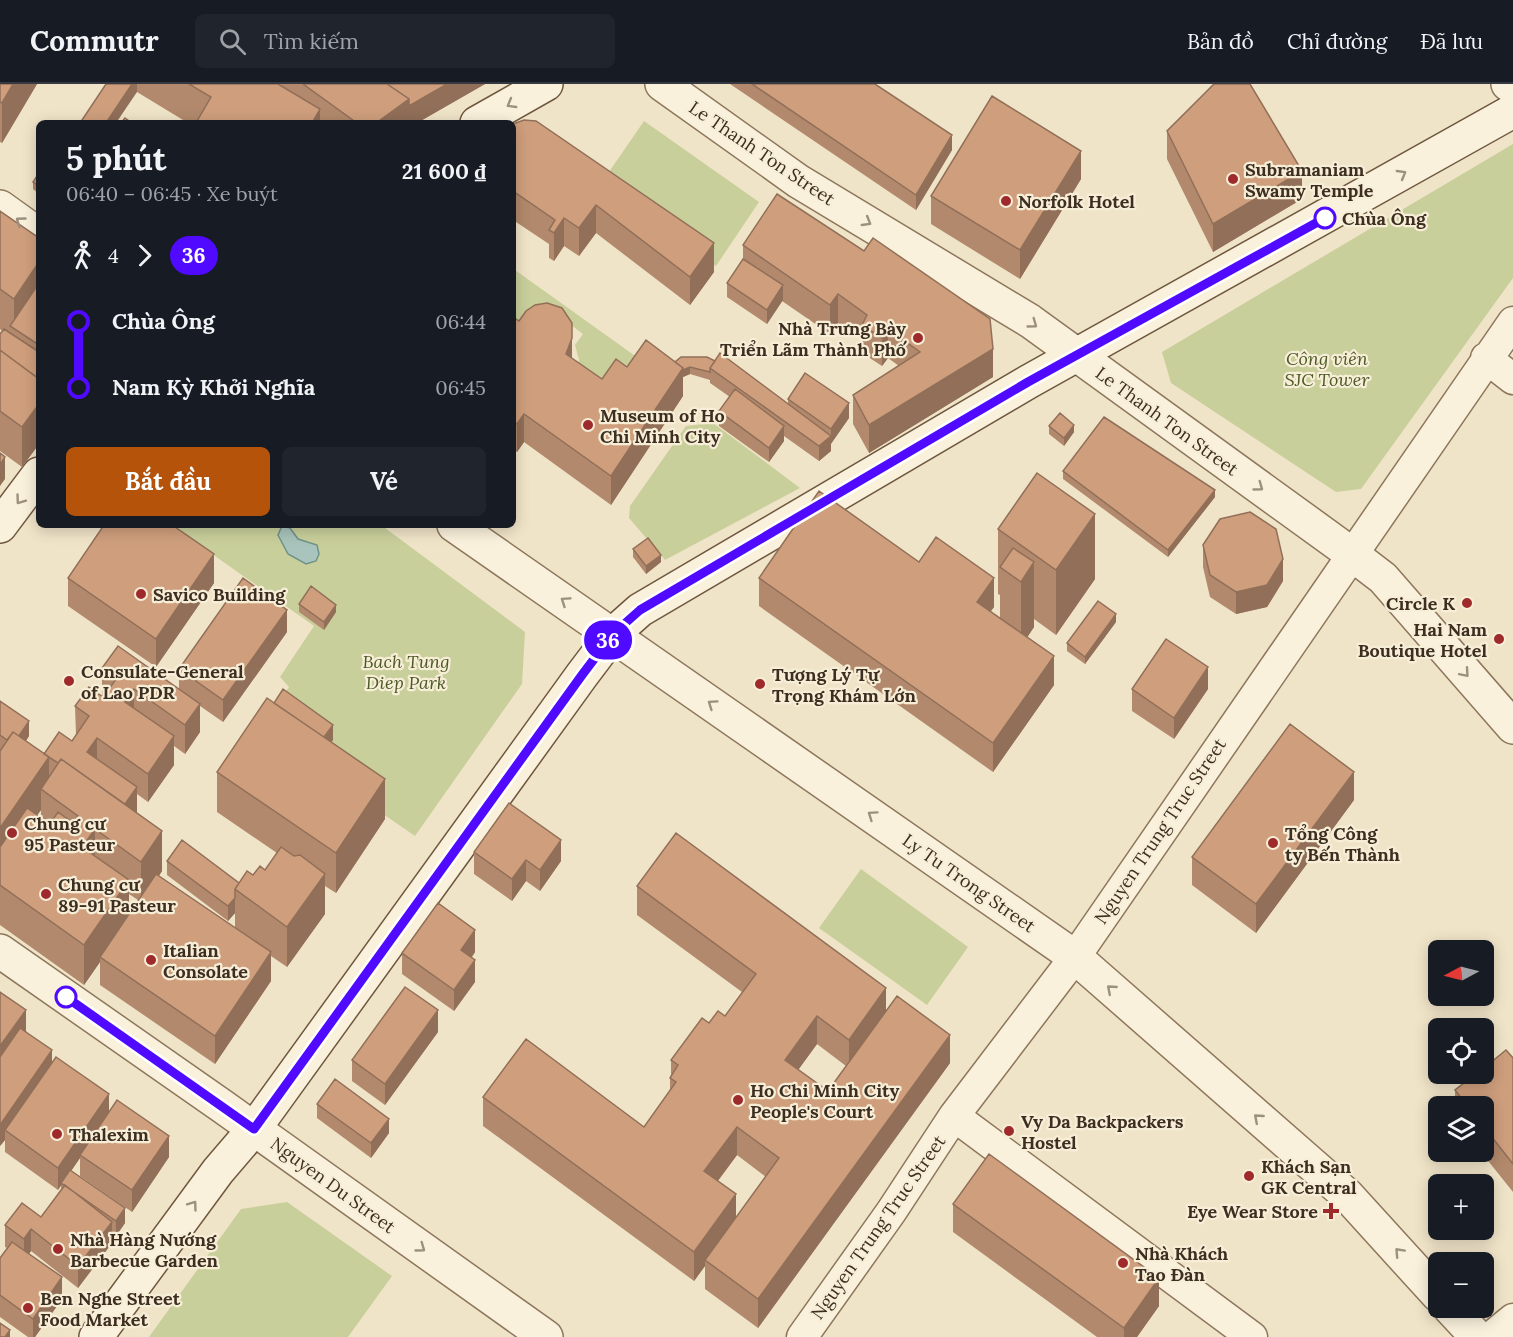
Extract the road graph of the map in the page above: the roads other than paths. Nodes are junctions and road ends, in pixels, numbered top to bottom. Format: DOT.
graph roads {
  1 [pos="546,84"];
  2 [pos="662,84"];
  3 [pos="1508,84"];
  4 [pos="1513,87"];
  5 [pos="1513,111"];
  6 [pos="482,120"];
  7 [pos="0,207"];
  8 [pos="36,233"];
  9 [pos="1513,322"];
  10 [pos="1075,356"];
  11 [pos="1486,358"];
  12 [pos="1513,379"];
  13 [pos="36,478"];
  14 [pos="0,526"];
  15 [pos="458,528"];
  16 [pos="1353,555"];
  17 [pos="613,634"];
  18 [pos="1513,727"];
  19 [pos="0,951"];
  20 [pos="1075,957"];
  21 [pos="954,1116"];
  22 [pos="254,1129"];
  23 [pos="1428,1284"];
  24 [pos="1459,1318"];
  25 [pos="1513,1319"];
  26 [pos="96,1337"];
  27 [pos="546,1337"];
  28 [pos="802,1337"];
  29 [pos="1252,1337"];
  30 [pos="1477,1337"];
  31 [pos="1491,1337"];
  1 -- 6 [label="street, one-way"];
  2 -- 10 [label="street, Le Thanh Ton Street, one-way"];
  3 -- 4 [label="street"];
  10 -- 5 [label="street, one-way"];
  8 -- 7 [label="street, one-way"];
  9 -- 11 [label="street, Nguyen Trung Truc Street"];
  10 -- 16 [label="street, Le Thanh Ton Street, one-way"];
  10 -- 17 [label="street"];
  11 -- 12 [label="street"];
  11 -- 16 [label="street, Nguyen Trung Truc Street"];
  13 -- 14 [label="street, one-way"];
  17 -- 15 [label="street, Ly Tu Trong Street, one-way"];
  16 -- 18 [label="street, Le Thanh Ton Street, one-way"];
  16 -- 20 [label="street, Nguyen Trung Truc Street"];
  20 -- 17 [label="street, Ly Tu Trong Street, one-way"];
  17 -- 22 [label="street"];
  19 -- 22 [label="street, Nguyen Du Street"];
  20 -- 21 [label="street, Nguyen Trung Truc Street"];
  23 -- 20 [label="street, Ly Tu Trong Street, one-way"];
  21 -- 28 [label="street, Nguyen Trung Truc Street"];
  21 -- 29 [label="street"];
  26 -- 22 [label="street, one-way"];
  22 -- 27 [label="street, Nguyen Du Street, one-way"];
  24 -- 30 [label="street"];
  25 -- 31 [label="street"];
}
